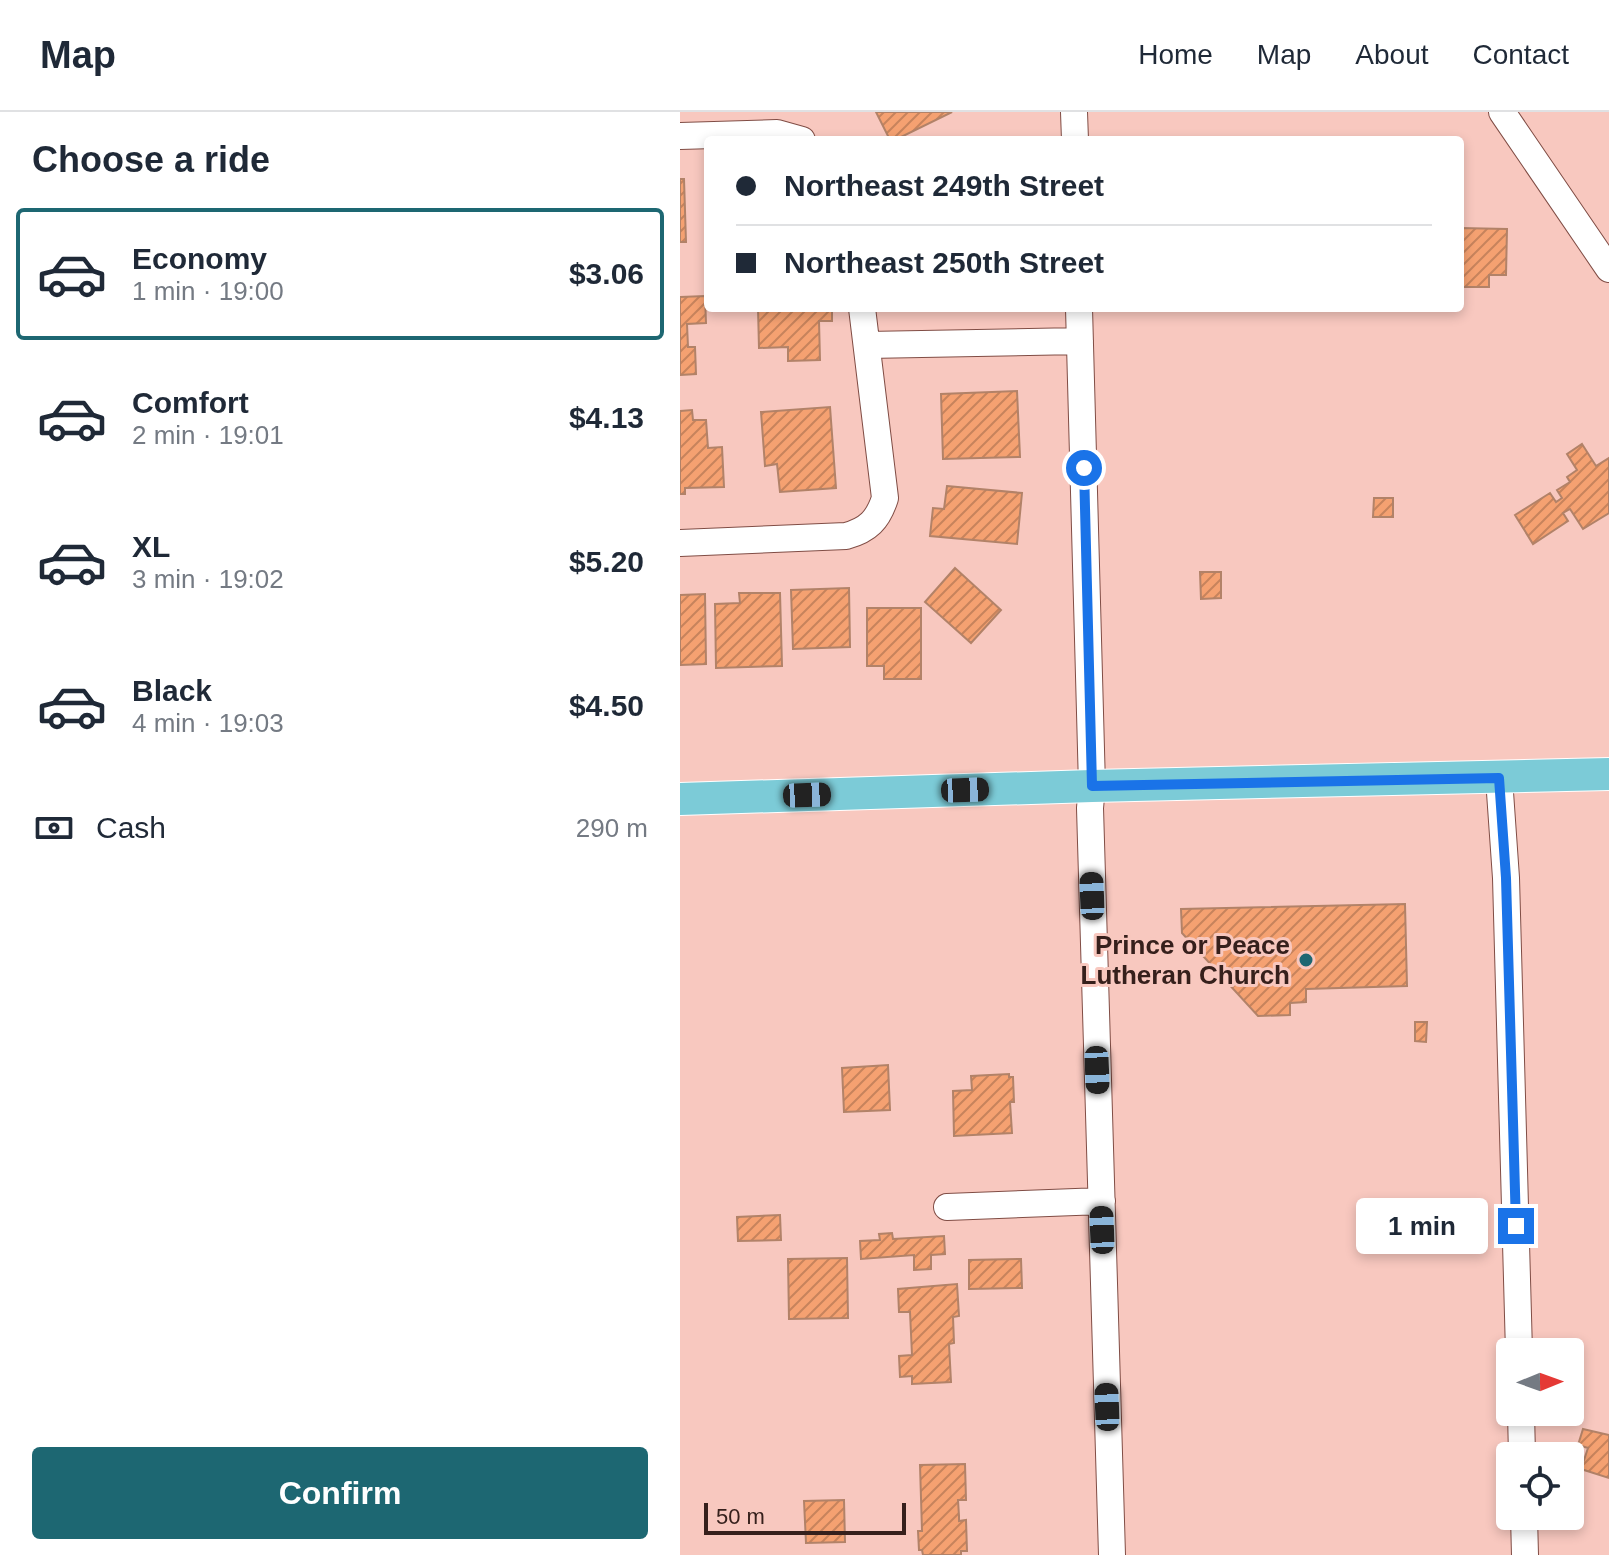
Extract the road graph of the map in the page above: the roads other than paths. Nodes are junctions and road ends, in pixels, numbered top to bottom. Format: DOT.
graph roads {
  1 [pos="1074,112"];
  2 [pos="1502,112"];
  3 [pos="680,136"];
  4 [pos="788,136"];
  5 [pos="1075,136"];
  6 [pos="1609,269"];
  7 [pos="863,312"];
  8 [pos="1079,312"];
  9 [pos="1080,341"];
  10 [pos="867,345"];
  11 [pos="680,543"];
  12 [pos="1609,774"];
  13 [pos="1499,778"];
  14 [pos="1092,786"];
  15 [pos="680,799"];
  16 [pos="1102,1201"];
  17 [pos="947,1207"];
  18 [pos="1519,1338"];
  19 [pos="1524,1530"];
  20 [pos="1112,1555"];
  21 [pos="1525,1555"];
  1 -- 5 [label="street"];
  2 -- 6 [label="street"];
  3 -- 4 [label="street"];
  7 -- 10 [label="street"];
  8 -- 9 [label="street"];
  9 -- 10 [label="street"];
  9 -- 14 [label="street"];
  10 -- 11 [label="street"];
  12 -- 13 [label="main road"];
  13 -- 14 [label="main road"];
  13 -- 18 [label="street"];
  14 -- 15 [label="main road"];
  14 -- 16 [label="street"];
  16 -- 17 [label="street"];
  16 -- 20 [label="street"];
  19 -- 21 [label="street"];
}
